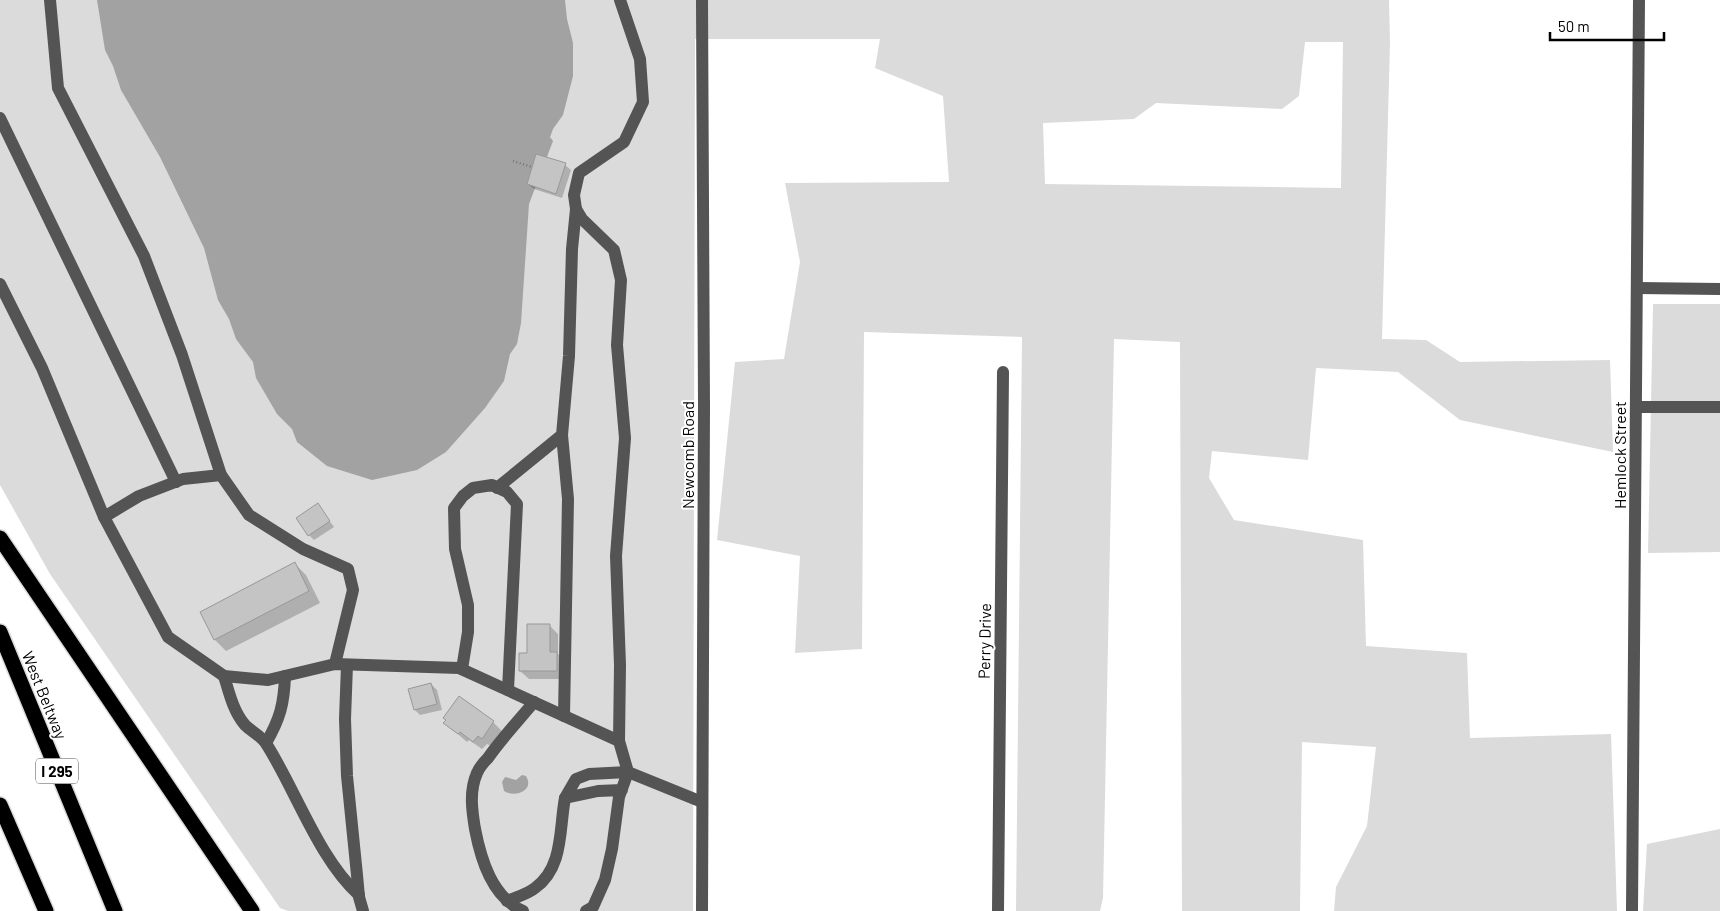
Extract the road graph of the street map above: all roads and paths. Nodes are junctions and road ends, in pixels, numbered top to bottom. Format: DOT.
graph roads {
  1 [pos="50,0"];
  2 [pos="620,0"];
  3 [pos="702,0"];
  4 [pos="1639,0"];
  5 [pos="0,118"];
  6 [pos="513,161"];
  7 [pos="532,167"];
  8 [pos="576,209"];
  9 [pos="0,284"];
  10 [pos="1637,288"];
  11 [pos="1720,289"];
  12 [pos="1003,372"];
  13 [pos="1636,407"];
  14 [pos="1720,407"];
  15 [pos="562,435"];
  16 [pos="221,474"];
  17 [pos="176,482"];
  18 [pos="497,488"];
  19 [pos="104,518"];
  20 [pos="0,538"];
  21 [pos="0,632"];
  22 [pos="341,664"];
  23 [pos="462,669"];
  24 [pos="224,676"];
  25 [pos="285,676"];
  26 [pos="508,690"];
  27 [pos="534,702"];
  28 [pos="564,716"];
  29 [pos="619,741"];
  30 [pos="266,743"];
  31 [pos="628,772"];
  32 [pos="622,790"];
  33 [pos="565,798"];
  34 [pos="702,802"];
  35 [pos="0,805"];
  36 [pos="359,895"];
  37 [pos="507,901"];
  38 [pos="46,911"];
  39 [pos="115,911"];
  40 [pos="252,911"];
  41 [pos="363,911"];
  42 [pos="524,911"];
  43 [pos="586,911"];
  44 [pos="702,911"];
  45 [pos="998,911"];
  46 [pos="1632,911"];
  1 -- 16 [label="street"];
  2 -- 8 [label="street"];
  3 -- 34 [label="street, Newcomb Road"];
  4 -- 10 [label="street, Hemlock Street"];
  5 -- 17 [label="street"];
  6 -- 7 [label="path"];
  8 -- 15 [label="street"];
  8 -- 29 [label="street"];
  9 -- 19 [label="street"];
  10 -- 11 [label="street"];
  10 -- 13 [label="street, Hemlock Street"];
  12 -- 45 [label="street, Perry Drive"];
  13 -- 14 [label="street"];
  13 -- 46 [label="street, Hemlock Street"];
  15 -- 18 [label="street"];
  15 -- 28 [label="street"];
  16 -- 17 [label="street"];
  16 -- 22 [label="street"];
  17 -- 19 [label="street"];
  18 -- 23 [label="street"];
  18 -- 26 [label="street"];
  19 -- 24 [label="street"];
  20 -- 40 [label="highway"];
  21 -- 39 [label="highway, West Beltway / I 295"];
  22 -- 23 [label="street"];
  22 -- 25 [label="street"];
  22 -- 36 [label="street"];
  23 -- 26 [label="street"];
  24 -- 25 [label="street"];
  24 -- 30 [label="street"];
  25 -- 30 [label="street"];
  26 -- 27 [label="street"];
  27 -- 28 [label="street"];
  27 -- 37 [label="street"];
  28 -- 29 [label="street"];
  29 -- 31 [label="street"];
  30 -- 36 [label="street"];
  31 -- 32 [label="street"];
  31 -- 33 [label="street"];
  31 -- 34 [label="street"];
  32 -- 33 [label="street"];
  32 -- 43 [label="street"];
  33 -- 37 [label="street"];
  34 -- 44 [label="street, Newcomb Road"];
  35 -- 38 [label="highway"];
  36 -- 41 [label="street"];
  37 -- 42 [label="street"];
}
